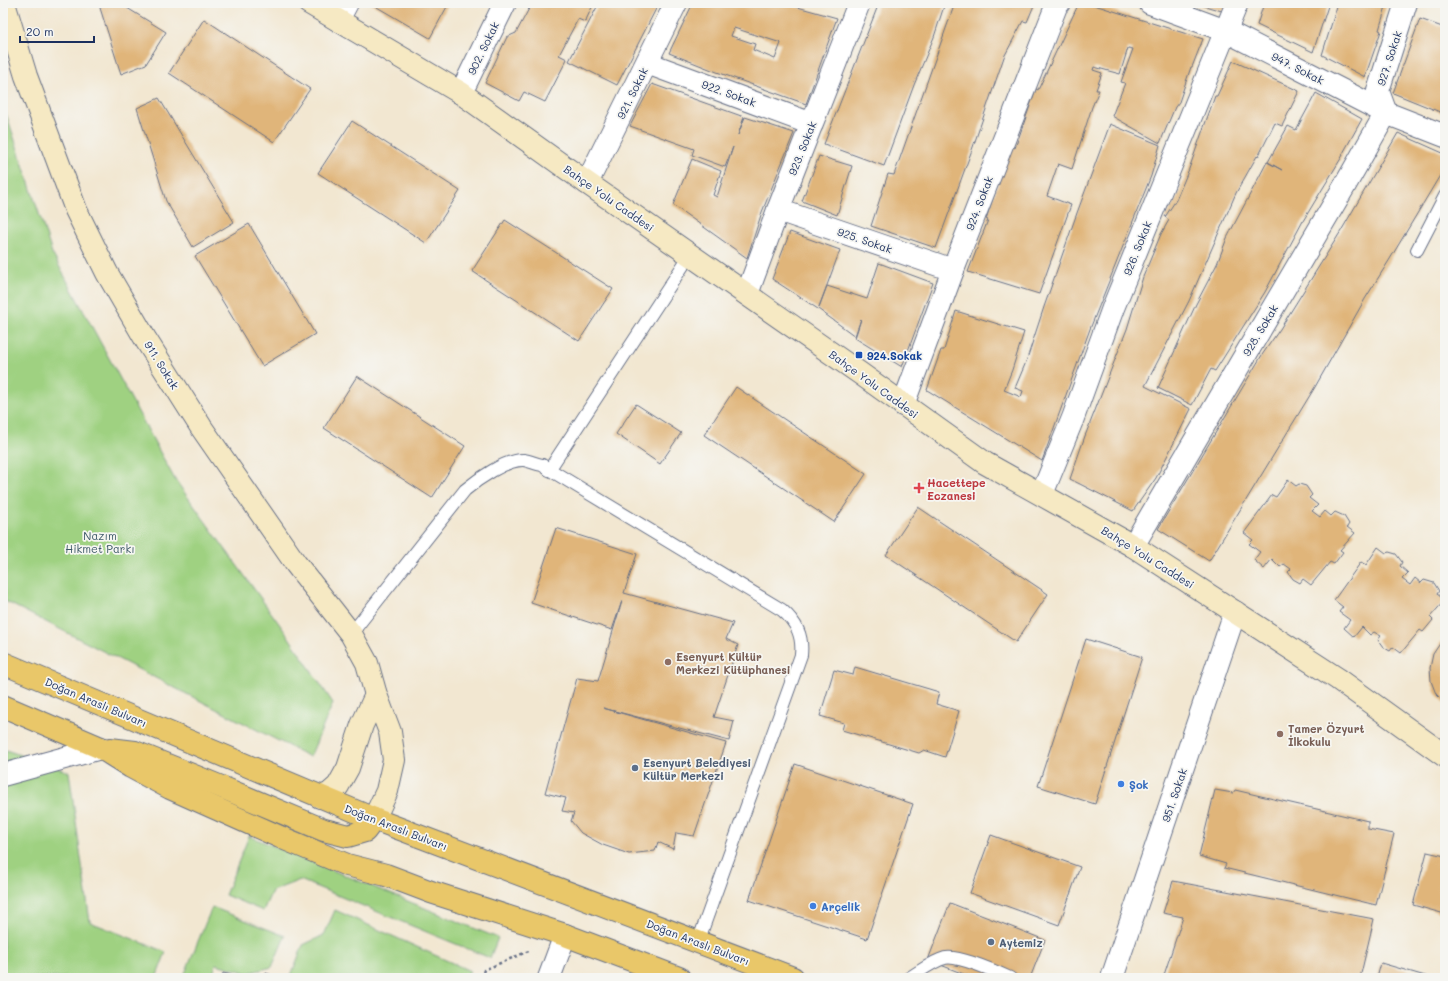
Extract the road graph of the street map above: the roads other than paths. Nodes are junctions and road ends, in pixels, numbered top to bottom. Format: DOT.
graph roads {
  1 [pos="4,3"];
  2 [pos="309,3"];
  3 [pos="506,3"];
  4 [pos="676,3"];
  5 [pos="1059,3"];
  6 [pos="1150,3"];
  7 [pos="1237,3"];
  8 [pos="1406,3"];
  9 [pos="852,5"];
  10 [pos="342,11"];
  11 [pos="1226,31"];
  12 [pos="647,63"];
  13 [pos="461,93"];
  14 [pos="1386,113"];
  15 [pos="812,124"];
  16 [pos="1445,136"];
  17 [pos="588,183"];
  18 [pos="1445,196"];
  19 [pos="778,210"];
  20 [pos="1418,250"];
  21 [pos="690,255"];
  22 [pos="953,270"];
  23 [pos="747,294"];
  24 [pos="903,405"];
  25 [pos="549,470"];
  26 [pos="1042,494"];
  27 [pos="1133,546"];
  28 [pos="1235,612"];
  29 [pos="351,634"];
  30 [pos="3,663"];
  31 [pos="376,695"];
  32 [pos="3,706"];
  33 [pos="101,748"];
  34 [pos="1445,756"];
  35 [pos="3,774"];
  36 [pos="320,797"];
  37 [pos="374,819"];
  38 [pos="564,935"];
  39 [pos="698,942"];
  40 [pos="549,978"];
  41 [pos="680,978"];
  42 [pos="793,978"];
  43 [pos="909,978"];
  44 [pos="1010,978"];
  45 [pos="1112,978"];
  1 -- 29 [label="street, 911. Sokak"];
  2 -- 10 [label="street, Bahçe Yolu Caddesi"];
  3 -- 13 [label="street, 902. Sokak"];
  4 -- 12 [label="street, 921. Sokak"];
  5 -- 22 [label="street, 924. Sokak"];
  6 -- 11 [label="street, 947. Sokak"];
  7 -- 11 [label="street, 926. Sokak"];
  8 -- 14 [label="street, 927. Sokak"];
  9 -- 15 [label="street, 923. Sokak"];
  10 -- 13 [label="street, Bahçe Yolu Caddesi"];
  11 -- 14 [label="street, 947. Sokak"];
  11 -- 26 [label="street, 926. Sokak"];
  12 -- 15 [label="street, 922. Sokak"];
  12 -- 17 [label="street, 921. Sokak"];
  13 -- 17 [label="street, Bahçe Yolu Caddesi"];
  14 -- 16 [label="street, 947. Sokak"];
  14 -- 27 [label="street, 928. Sokak"];
  15 -- 19 [label="street, 923. Sokak"];
  17 -- 21 [label="street, Bahçe Yolu Caddesi"];
  18 -- 20 [label="lane"];
  19 -- 22 [label="street, 925. Sokak"];
  19 -- 23 [label="street, 923. Sokak"];
  21 -- 23 [label="street, Bahçe Yolu Caddesi"];
  21 -- 25 [label="lane"];
  22 -- 24 [label="street, 924. Sokak"];
  23 -- 24 [label="street, Bahçe Yolu Caddesi"];
  24 -- 26 [label="street, Bahçe Yolu Caddesi"];
  25 -- 29 [label="lane"];
  25 -- 39 [label="lane"];
  26 -- 27 [label="street, Bahçe Yolu Caddesi"];
  27 -- 28 [label="street, Bahçe Yolu Caddesi"];
  28 -- 34 [label="street, Bahçe Yolu Caddesi"];
  28 -- 45 [label="street, 951. Sokak"];
  29 -- 31 [label="street, 911. Sokak"];
  30 -- 36 [label="main road, Doğan Araslı Bulvarı"];
  31 -- 36 [label="street"];
  31 -- 37 [label="street, 911. Sokak"];
  32 -- 33 [label="main road"];
  33 -- 35 [label="street"];
  33 -- 37 [label="main road"];
  33 -- 38 [label="main road"];
  36 -- 37 [label="main road, Doğan Araslı Bulvarı"];
  37 -- 39 [label="main road, Doğan Araslı Bulvarı"];
  38 -- 40 [label="street"];
  38 -- 41 [label="main road"];
  39 -- 42 [label="main road, Doğan Araslı Bulvarı"];
  43 -- 44 [label="lane"];
}
